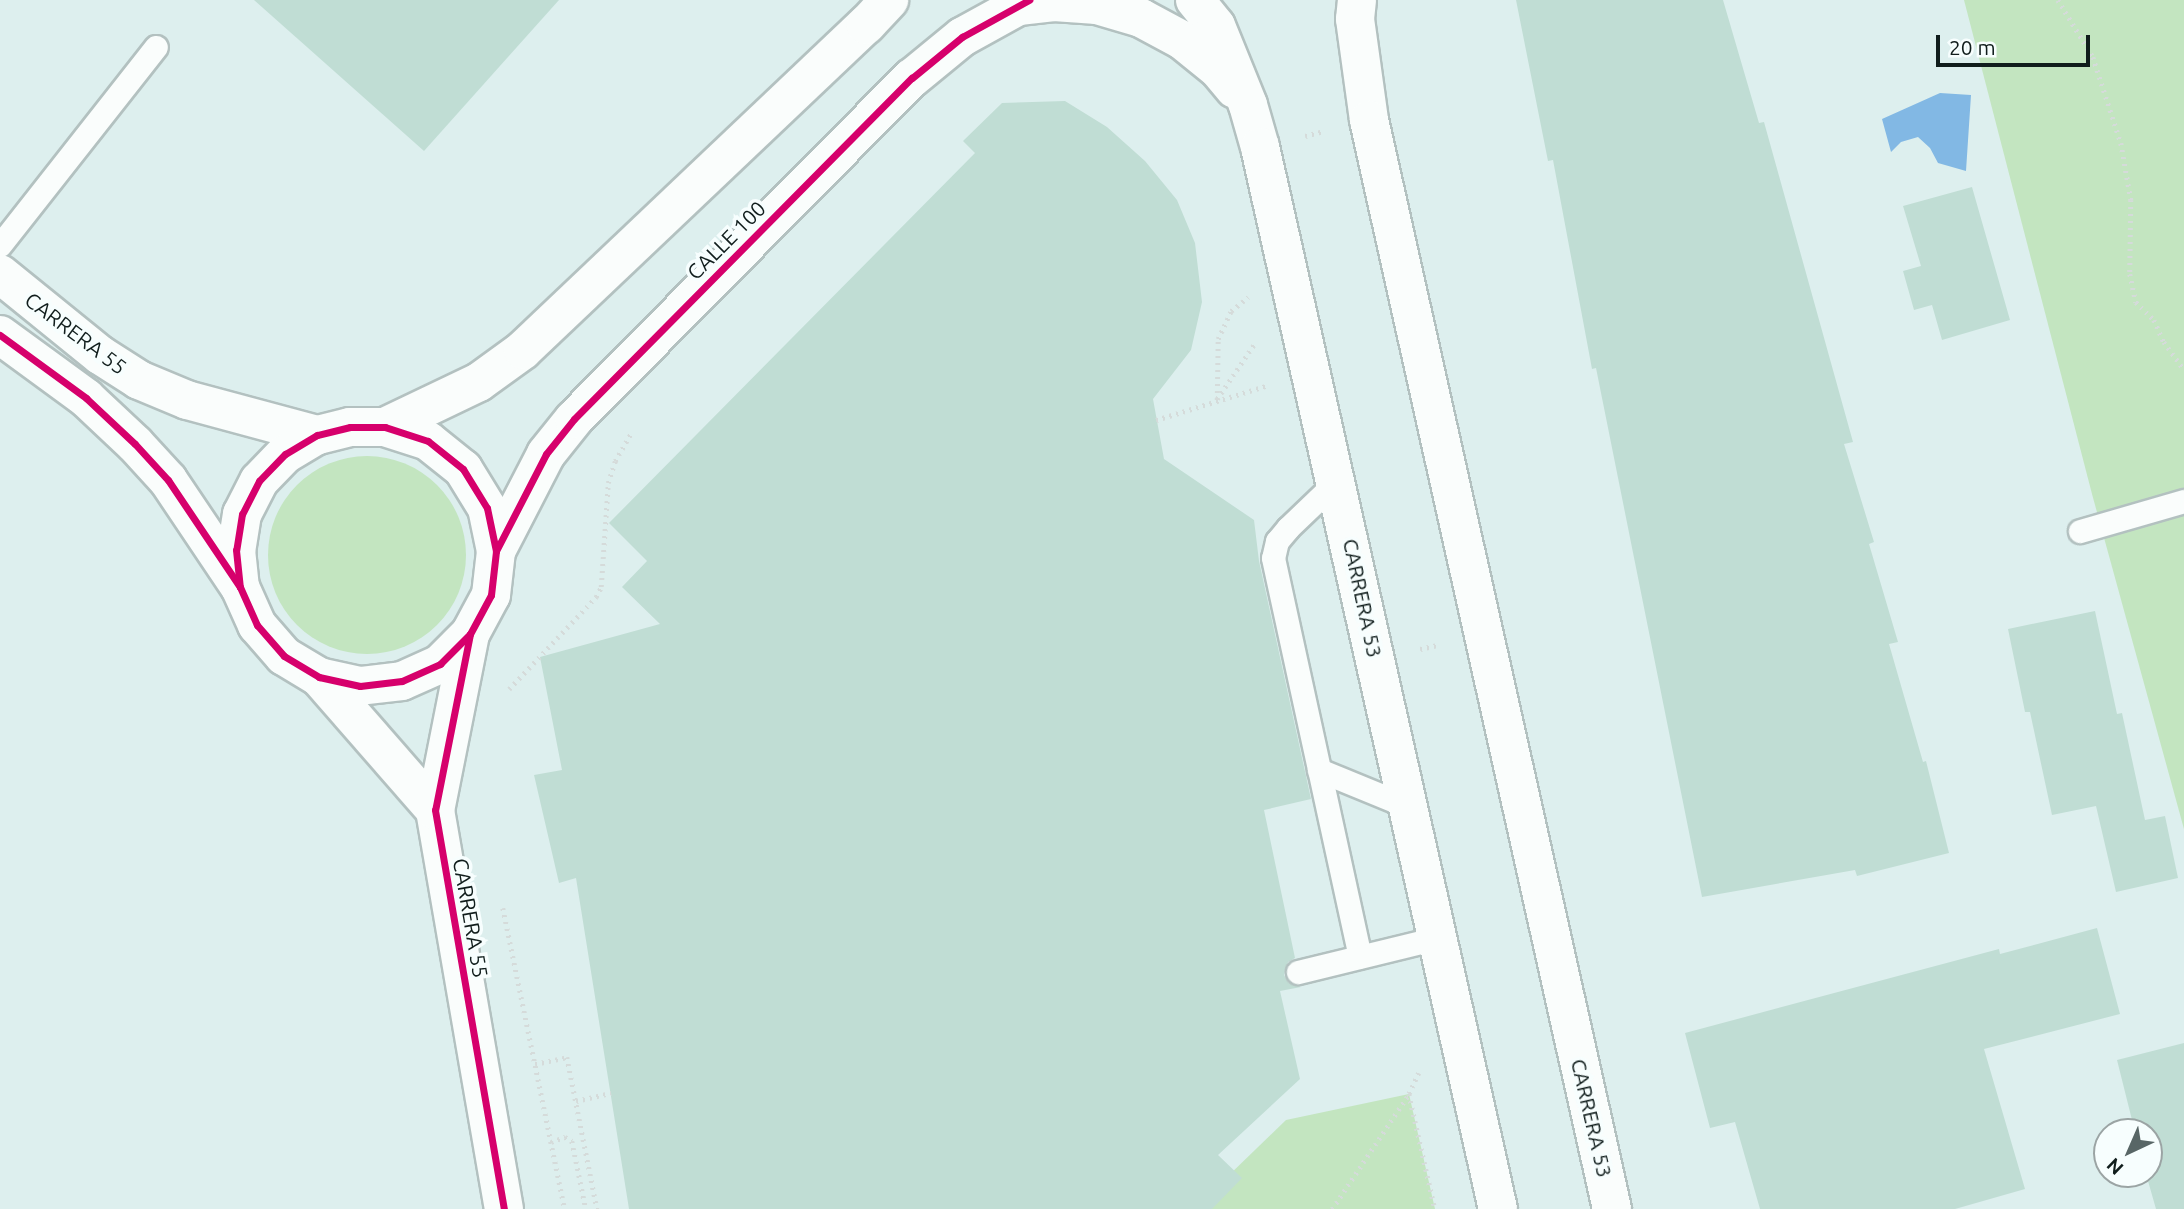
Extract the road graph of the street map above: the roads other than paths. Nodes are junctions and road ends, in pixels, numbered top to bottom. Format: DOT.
graph roads {
  1 [pos="889,0"];
  2 [pos="1195,0"];
  3 [pos="1357,0"];
  4 [pos="1021,3"];
  5 [pos="156,47"];
  6 [pos="1248,105"];
  7 [pos="0,245"];
  8 [pos="0,274"];
  9 [pos="0,335"];
  10 [pos="385,427"];
  11 [pos="317,435"];
  12 [pos="1337,481"];
  13 [pos="2184,501"];
  14 [pos="2080,531"];
  15 [pos="496,551"];
  16 [pos="240,587"];
  17 [pos="470,634"];
  18 [pos="319,677"];
  19 [pos="1320,770"];
  20 [pos="1409,807"];
  21 [pos="435,810"];
  22 [pos="1438,938"];
  23 [pos="1360,957"];
  24 [pos="1298,972"];
  25 [pos="504,1209"];
  26 [pos="1498,1209"];
  27 [pos="1612,1209"];
  1 -- 10 [label="street"];
  2 -- 6 [label="street, CARRERA 53"];
  3 -- 27 [label="street, CARRERA 53"];
  4 -- 6 [label="street"];
  4 -- 15 [label="street, CALLE 100"];
  5 -- 7 [label="lane"];
  6 -- 12 [label="street, CARRERA 53"];
  8 -- 11 [label="street, CARRERA 55"];
  9 -- 16 [label="street"];
  10 -- 11 [label="street"];
  10 -- 15 [label="street"];
  11 -- 16 [label="street"];
  12 -- 19 [label="lane"];
  12 -- 20 [label="street, CARRERA 53"];
  13 -- 14 [label="lane"];
  15 -- 17 [label="street"];
  16 -- 18 [label="street"];
  17 -- 18 [label="street"];
  17 -- 21 [label="street, CARRERA 55"];
  18 -- 21 [label="street"];
  19 -- 20 [label="lane"];
  19 -- 23 [label="lane"];
  20 -- 22 [label="street, CARRERA 53"];
  21 -- 25 [label="street, CARRERA 55"];
  22 -- 23 [label="lane"];
  22 -- 26 [label="street, CARRERA 53"];
  23 -- 24 [label="lane"];
}
